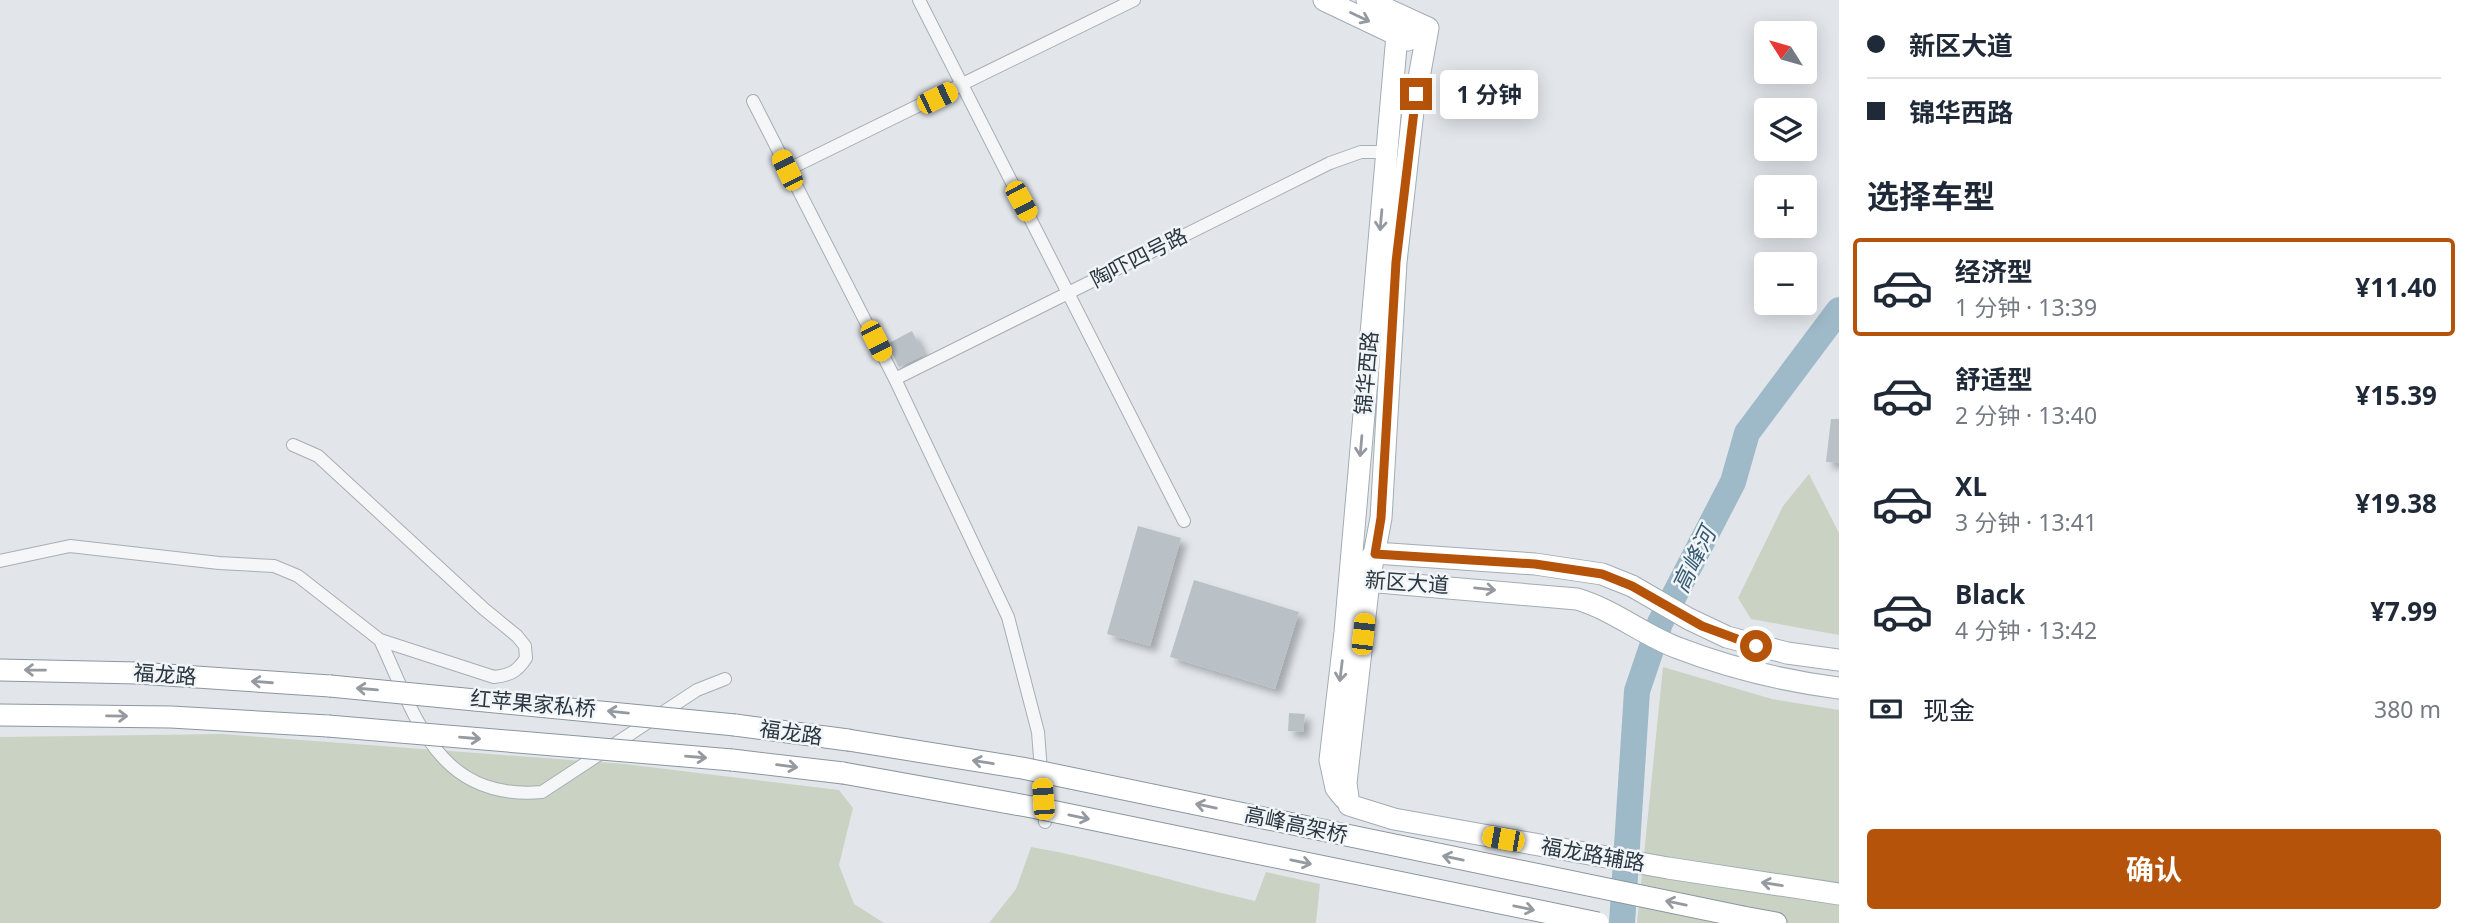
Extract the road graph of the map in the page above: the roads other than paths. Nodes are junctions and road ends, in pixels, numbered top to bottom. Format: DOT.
graph roads {
  1 [pos="919,0"];
  2 [pos="1324,0"];
  3 [pos="1367,0"];
  4 [pos="1126,2"];
  5 [pos="1397,35"];
  6 [pos="1425,38"];
  7 [pos="962,86"];
  8 [pos="753,101"];
  9 [pos="1387,152"];
  10 [pos="787,170"];
  11 [pos="1069,293"];
  12 [pos="895,379"];
  13 [pos="293,444"];
  14 [pos="1184,521"];
  15 [pos="1375,554"];
  16 [pos="1461,558"];
  17 [pos="0,561"];
  18 [pos="1359,580"];
  19 [pos="1457,586"];
  20 [pos="380,640"];
  21 [pos="1839,660"];
  22 [pos="0,670"];
  23 [pos="725,679"];
  24 [pos="330,686"];
  25 [pos="1839,688"];
  26 [pos="0,715"];
  27 [pos="735,725"];
  28 [pos="328,726"];
  29 [pos="848,740"];
  30 [pos="732,760"];
  31 [pos="843,773"];
  32 [pos="1349,805"];
  33 [pos="1045,822"];
  34 [pos="1839,894"];
  35 [pos="1598,923"];
  36 [pos="1776,923"];
  1 -- 7 [label="street"];
  2 -- 5 [label="main road, one-way"];
  3 -- 6 [label="main road"];
  4 -- 7 [label="street"];
  5 -- 6 [label="main road"];
  5 -- 9 [label="main road, 锦华西路"];
  6 -- 15 [label="main road, 锦华西路"];
  7 -- 10 [label="street"];
  7 -- 11 [label="street"];
  8 -- 10 [label="street"];
  9 -- 11 [label="street, 陶吓四号路"];
  9 -- 18 [label="main road, 锦华西路, one-way"];
  10 -- 12 [label="street"];
  11 -- 12 [label="street, 陶吓四号路"];
  11 -- 14 [label="street"];
  12 -- 33 [label="street"];
  13 -- 20 [label="street"];
  15 -- 16 [label="main road, 新区大道"];
  15 -- 18 [label="main road, 新区大道"];
  16 -- 19 [label="main road"];
  16 -- 21 [label="main road, 新区大道"];
  17 -- 20 [label="street"];
  18 -- 19 [label="main road, 新区大道"];
  18 -- 32 [label="main road, 锦华西路"];
  19 -- 25 [label="main road, 新区大道, one-way"];
  20 -- 23 [label="street"];
  24 -- 22 [label="main road, 福龙路, one-way"];
  27 -- 24 [label="main road, 红苹果家私桥, one-way, bridge"];
  26 -- 28 [label="main road, 福龙路, one-way"];
  27 -- 29 [label="main road, 福龙路"];
  28 -- 30 [label="main road, 红苹果家私桥, one-way, bridge"];
  36 -- 29 [label="main road, 高峰高架桥, one-way, bridge"];
  30 -- 31 [label="main road, 福龙路, one-way"];
  31 -- 35 [label="main road, 高峰高架桥, one-way, bridge"];
  34 -- 32 [label="main road, 福龙路辅路, one-way"];
}
